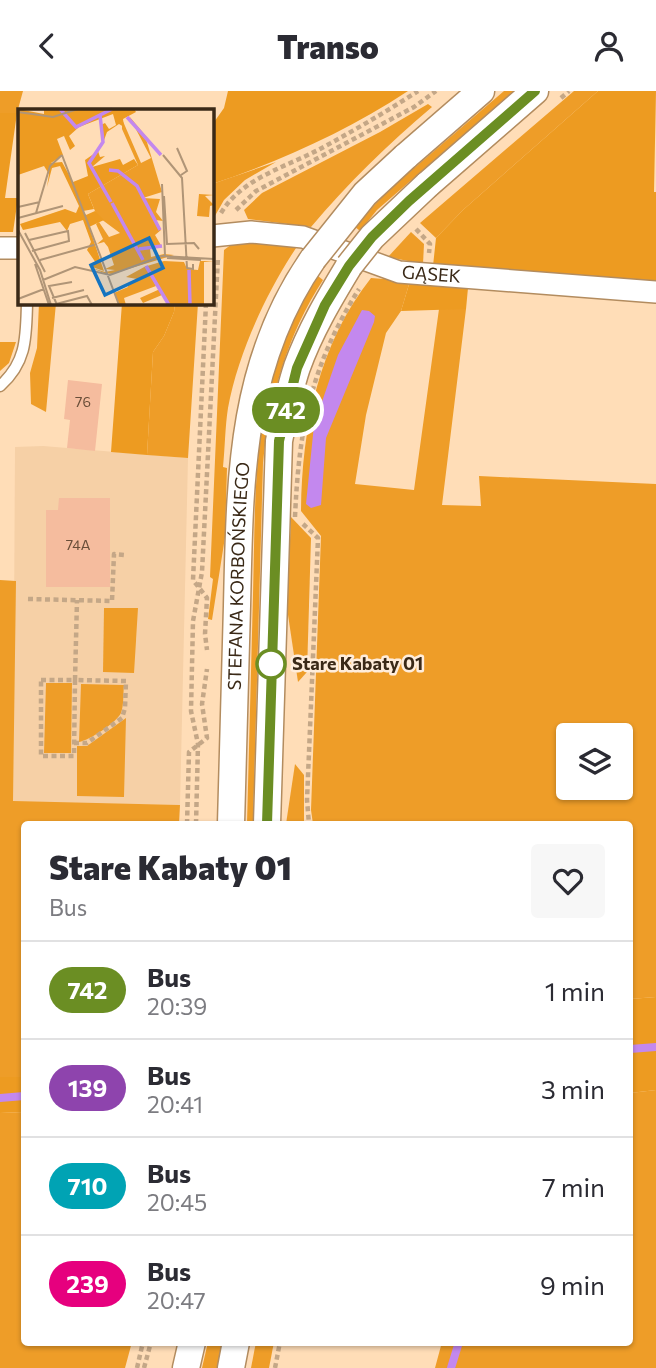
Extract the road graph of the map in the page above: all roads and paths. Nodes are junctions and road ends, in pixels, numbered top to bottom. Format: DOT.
graph roads {
  1 [pos="418,91"];
  2 [pos="436,91"];
  3 [pos="481,91"];
  4 [pos="536,91"];
  5 [pos="233,215"];
  6 [pos="413,226"];
  7 [pos="214,239"];
  8 [pos="0,248"];
  9 [pos="18,248"];
  10 [pos="429,264"];
  11 [pos="355,276"];
  12 [pos="656,292"];
  13 [pos="27,305"];
  14 [pos="206,305"];
  15 [pos="211,305"];
  16 [pos="0,386"];
  17 [pos="124,555"];
  18 [pos="199,589"];
  19 [pos="28,599"];
  20 [pos="77,600"];
  21 [pos="75,680"];
  22 [pos="74,743"];
  23 [pos="198,744"];
  24 [pos="187,821"];
  25 [pos="196,821"];
  26 [pos="231,821"];
  27 [pos="267,821"];
  28 [pos="309,821"];
  29 [pos="142,1346"];
  30 [pos="150,1346"];
  31 [pos="191,1346"];
  32 [pos="235,1346"];
  33 [pos="279,1346"];
  34 [pos="137,1368"];
  35 [pos="144,1368"];
  36 [pos="186,1368"];
  37 [pos="231,1368"];
  38 [pos="275,1368"];
  1 -- 7 [label="path"];
  2 -- 5 [label="path"];
  3 -- 26 [label="street, STEFANA KORBOŃSKIEGO, bridge"];
  4 -- 11 [label="street, STEFANA KORBOŃSKIEGO, bridge"];
  6 -- 10 [label="path"];
  7 -- 12 [label="street, GĄSEK"];
  8 -- 9 [label="street"];
  11 -- 27 [label="street, STEFANA KORBOŃSKIEGO"];
  11 -- 28 [label="path, bridge"];
  13 -- 16 [label="lane"];
  14 -- 18 [label="path"];
  15 -- 18 [label="path"];
  17 -- 20 [label="path"];
  18 -- 23 [label="path"];
  18 -- 23 [label="path"];
  19 -- 20 [label="path"];
  20 -- 21 [label="path"];
  21 -- 22 [label="path"];
  21 -- 22 [label="path"];
  21 -- 22 [label="path"];
  23 -- 24 [label="path"];
  23 -- 25 [label="path"];
  29 -- 34 [label="path"];
  30 -- 35 [label="path"];
  31 -- 36 [label="street"];
  32 -- 37 [label="street"];
  33 -- 38 [label="path"];
}
